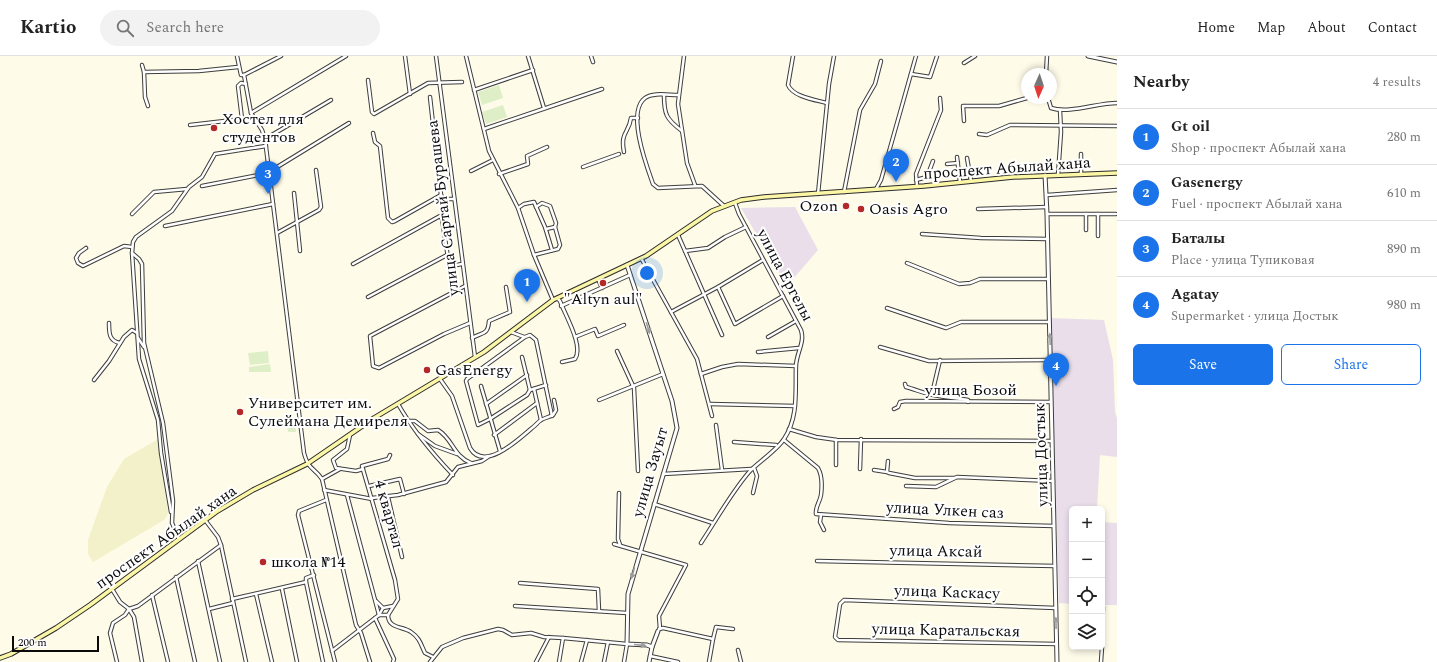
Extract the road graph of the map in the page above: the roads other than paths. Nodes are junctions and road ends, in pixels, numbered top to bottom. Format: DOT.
graph roads {
  1 [pos="237,56"];
  2 [pos="281,56"];
  3 [pos="346,56"];
  4 [pos="405,56"];
  5 [pos="436,56"];
  6 [pos="466,56"];
  7 [pos="528,56"];
  8 [pos="684,56"];
  9 [pos="793,56"];
  10 [pos="834,56"];
  11 [pos="916,56"];
  12 [pos="937,56"];
  13 [pos="1047,56"];
  14 [pos="1088,56"];
  15 [pos="973,57"];
  16 [pos="881,61"];
  17 [pos="1117,62"];
  18 [pos="964,63"];
  19 [pos="142,65"];
  20 [pos="238,67"];
  21 [pos="1046,68"];
  22 [pos="533,70"];
  23 [pos="144,72"];
  24 [pos="911,74"];
  25 [pos="244,75"];
  26 [pos="368,80"];
  27 [pos="440,82"];
  28 [pos="462,82"];
  29 [pos="246,84"];
  30 [pos="602,89"];
  31 [pos="474,90"];
  32 [pos="410,94"];
  33 [pos="664,95"];
  34 [pos="678,95"];
  35 [pos="430,97"];
  36 [pos="940,98"];
  37 [pos="331,100"];
  38 [pos="1021,100"];
  39 [pos="827,103"];
  40 [pos="1117,103"];
  41 [pos="1050,104"];
  42 [pos="148,106"];
  43 [pos="544,108"];
  44 [pos="1060,110"];
  45 [pos="251,113"];
  46 [pos="638,118"];
  47 [pos="964,121"];
  48 [pos="349,123"];
  49 [pos="190,125"];
  50 [pos="1117,126"];
  51 [pos="1060,127"];
  52 [pos="484,129"];
  53 [pos="682,131"];
  54 [pos="373,133"];
  55 [pos="979,134"];
  56 [pos="264,139"];
  57 [pos="266,146"];
  58 [pos="547,147"];
  59 [pos="624,152"];
  60 [pos="619,154"];
  61 [pos="1081,154"];
  62 [pos="958,158"];
  63 [pos="967,158"];
  64 [pos="492,160"];
  65 [pos="933,162"];
  66 [pos="958,163"];
  67 [pos="948,164"];
  68 [pos="583,166"];
  69 [pos="316,170"];
  70 [pos="471,171"];
  71 [pos="269,173"];
  72 [pos="1117,173"];
  73 [pos="499,174"];
  74 [pos="1081,174"];
  75 [pos="1045,175"];
  76 [pos="1058,175"];
  77 [pos="916,180"];
  78 [pos="971,181"];
  79 [pos="960,182"];
  80 [pos="695,185"];
  81 [pos="202,186"];
  82 [pos="916,186"];
  83 [pos="188,189"];
  84 [pos="876,190"];
  85 [pos="1117,190"];
  86 [pos="844,192"];
  87 [pos="294,193"];
  88 [pos="818,194"];
  89 [pos="442,195"];
  90 [pos="1047,195"];
  91 [pos="454,199"];
  92 [pos="734,202"];
  93 [pos="273,204"];
  94 [pos="724,206"];
  95 [pos="536,207"];
  96 [pos="1047,207"];
  97 [pos="518,208"];
  98 [pos="978,210"];
  99 [pos="132,214"];
  100 [pos="1047,214"];
  101 [pos="1086,214"];
  102 [pos="1098,214"];
  103 [pos="1116,214"];
  104 [pos="297,222"];
  105 [pos="165,226"];
  106 [pos="554,227"];
  107 [pos="746,227"];
  108 [pos="546,229"];
  109 [pos="1086,230"];
  110 [pos="277,233"];
  111 [pos="922,234"];
  112 [pos="678,236"];
  113 [pos="1098,236"];
  114 [pos="1048,239"];
  115 [pos="132,247"];
  116 [pos="86,248"];
  117 [pos="552,250"];
  118 [pos="300,251"];
  119 [pos="685,251"];
  120 [pos="132,253"];
  121 [pos="447,255"];
  122 [pos="534,255"];
  123 [pos="641,258"];
  124 [pos="763,260"];
  125 [pos="907,263"];
  126 [pos="353,264"];
  127 [pos="462,264"];
  128 [pos="627,265"];
  129 [pos="630,275"];
  130 [pos="598,279"];
  131 [pos="1048,279"];
  132 [pos="465,286"];
  133 [pos="506,287"];
  134 [pos="602,288"];
  135 [pos="718,288"];
  136 [pos="704,294"];
  137 [pos="783,296"];
  138 [pos="368,297"];
  139 [pos="555,299"];
  140 [pos="562,306"];
  141 [pos="887,308"];
  142 [pos="671,312"];
  143 [pos="796,321"];
  144 [pos="1049,322"];
  145 [pos="109,323"];
  146 [pos="470,323"];
  147 [pos="624,325"];
  148 [pos="510,332"];
  149 [pos="137,333"];
  150 [pos="722,335"];
  151 [pos="138,337"];
  152 [pos="525,337"];
  153 [pos="575,337"];
  154 [pos="768,337"];
  155 [pos="472,338"];
  156 [pos="120,343"];
  157 [pos="880,347"];
  158 [pos="145,348"];
  159 [pos="799,348"];
  160 [pos="617,351"];
  161 [pos="758,352"];
  162 [pos="475,357"];
  163 [pos="522,357"];
  164 [pos="940,360"];
  165 [pos="1050,360"];
  166 [pos="562,362"];
  167 [pos="796,366"];
  168 [pos="663,374"];
  169 [pos="702,374"];
  170 [pos="527,375"];
  171 [pos="440,379"];
  172 [pos="94,380"];
  173 [pos="148,384"];
  174 [pos="905,384"];
  175 [pos="546,385"];
  176 [pos="481,386"];
  177 [pos="633,386"];
  178 [pos="532,389"];
  179 [pos="156,394"];
  180 [pos="932,394"];
  181 [pos="554,400"];
  182 [pos="599,400"];
  183 [pos="968,402"];
  184 [pos="1051,402"];
  185 [pos="398,403"];
  186 [pos="537,403"];
  187 [pos="486,404"];
  188 [pos="710,404"];
  189 [pos="795,406"];
  190 [pos="894,409"];
  191 [pos="552,416"];
  192 [pos="712,416"];
  193 [pos="490,419"];
  194 [pos="541,420"];
  195 [pos="408,421"];
  196 [pos="716,425"];
  197 [pos="789,429"];
  198 [pos="418,434"];
  199 [pos="350,435"];
  200 [pos="494,435"];
  201 [pos="861,439"];
  202 [pos="784,440"];
  203 [pos="836,440"];
  204 [pos="1052,441"];
  205 [pos="734,442"];
  206 [pos="432,444"];
  207 [pos="777,446"];
  208 [pos="500,451"];
  209 [pos="457,454"];
  210 [pos="390,455"];
  211 [pos="436,455"];
  212 [pos="488,457"];
  213 [pos="888,461"];
  214 [pos="473,463"];
  215 [pos="307,464"];
  216 [pos="836,465"];
  217 [pos="753,468"];
  218 [pos="860,468"];
  219 [pos="363,469"];
  220 [pos="336,470"];
  221 [pos="722,470"];
  222 [pos="874,470"];
  223 [pos="638,471"];
  224 [pos="887,472"];
  225 [pos="663,474"];
  226 [pos="453,475"];
  227 [pos="954,478"];
  228 [pos="322,479"];
  229 [pos="1053,481"];
  230 [pos="369,486"];
  231 [pos="906,486"];
  232 [pos="324,490"];
  233 [pos="619,493"];
  234 [pos="753,493"];
  235 [pos="404,494"];
  236 [pos="347,495"];
  237 [pos="388,497"];
  238 [pos="372,499"];
  239 [pos="326,500"];
  240 [pos="654,504"];
  241 [pos="172,514"];
  242 [pos="822,515"];
  243 [pos="205,520"];
  244 [pos="713,523"];
  245 [pos="1055,526"];
  246 [pos="824,530"];
  247 [pos="179,539"];
  248 [pos="701,543"];
  249 [pos="614,544"];
  250 [pos="221,545"];
  251 [pos="620,546"];
  252 [pos="639,550"];
  253 [pos="402,557"];
  254 [pos="198,561"];
  255 [pos="817,561"];
  256 [pos="1055,566"];
  257 [pos="314,575"];
  258 [pos="176,577"];
  259 [pos="306,582"];
  260 [pos="520,583"];
  261 [pos="112,589"];
  262 [pos="282,589"];
  263 [pos="256,594"];
  264 [pos="152,595"];
  265 [pos="232,599"];
  266 [pos="376,601"];
  267 [pos="233,603"];
  268 [pos="393,606"];
  269 [pos="515,606"];
  270 [pos="383,608"];
  271 [pos="1056,608"];
  272 [pos="129,609"];
  273 [pos="209,609"];
  274 [pos="599,612"];
  275 [pos="627,613"];
  276 [pos="379,615"];
  277 [pos="388,615"];
  278 [pos="375,618"];
  279 [pos="358,629"];
  280 [pos="733,629"];
  281 [pos="659,630"];
  282 [pos="549,637"];
  283 [pos="563,638"];
  284 [pos="713,639"];
  285 [pos="836,639"];
  286 [pos="587,640"];
  287 [pos="608,642"];
  288 [pos="627,644"];
  289 [pos="1056,644"];
  290 [pos="652,648"];
  291 [pos="738,650"];
  292 [pos="1102,650"];
  293 [pos="332,651"];
  294 [pos="650,656"];
  295 [pos="0,658"];
  296 [pos="433,658"];
  297 [pos="394,661"];
  298 [pos="117,662"];
  299 [pos="142,662"];
  300 [pos="168,662"];
  301 [pos="195,662"];
  302 [pos="220,662"];
  303 [pos="246,662"];
  304 [pos="272,662"];
  305 [pos="297,662"];
  306 [pos="323,662"];
  307 [pos="335,662"];
  308 [pos="370,662"];
  309 [pos="398,662"];
  310 [pos="430,662"];
  311 [pos="536,662"];
  312 [pos="559,662"];
  313 [pos="581,662"];
  314 [pos="604,662"];
  315 [pos="624,662"];
  316 [pos="649,662"];
  317 [pos="678,662"];
  318 [pos="709,662"];
  319 [pos="741,662"];
  320 [pos="1057,662"];
  321 [pos="1101,662"];
  1 -- 20 [label="street"];
  2 -- 25 [label="street"];
  3 -- 45 [label="street"];
  4 -- 32 [label="street"];
  5 -- 27 [label="street, улица Сартай Бурашева"];
  6 -- 31 [label="street"];
  7 -- 22 [label="street"];
  8 -- 34 [label="street"];
  9 -- 39 [label="street"];
  10 -- 39 [label="street"];
  11 -- 24 [label="street"];
  12 -- 24 [label="street"];
  13 -- 21 [label="street"];
  14 -- 17 [label="street"];
  15 -- 18 [label="street"];
  16 -- 86 [label="street"];
  19 -- 23 [label="street"];
  20 -- 23 [label="street"];
  20 -- 25 [label="street"];
  22 -- 31 [label="street"];
  22 -- 43 [label="street"];
  23 -- 42 [label="street"];
  24 -- 84 [label="street"];
  25 -- 29 [label="street"];
  26 -- 32 [label="street"];
  27 -- 28 [label="street"];
  27 -- 32 [label="street"];
  27 -- 91 [label="street, улица Сартай Бурашева"];
  29 -- 45 [label="street"];
  29 -- 49 [label="street"];
  30 -- 43 [label="street"];
  31 -- 52 [label="street"];
  33 -- 34 [label="street"];
  33 -- 46 [label="street"];
  33 -- 53 [label="street"];
  34 -- 53 [label="street"];
  35 -- 89 [label="street"];
  36 -- 77 [label="street"];
  37 -- 56 [label="street"];
  38 -- 47 [label="street"];
  39 -- 88 [label="street"];
  40 -- 44 [label="street"];
  41 -- 44 [label="street"];
  43 -- 52 [label="street"];
  44 -- 51 [label="street"];
  45 -- 56 [label="street"];
  46 -- 59 [label="street"];
  46 -- 80 [label="street"];
  48 -- 71 [label="street"];
  50 -- 51 [label="street"];
  51 -- 55 [label="street"];
  51 -- 76 [label="street"];
  52 -- 64 [label="street"];
  53 -- 80 [label="street"];
  54 -- 89 [label="street"];
  56 -- 57 [label="street"];
  57 -- 71 [label="street"];
  57 -- 83 [label="street"];
  58 -- 73 [label="street"];
  60 -- 68 [label="street"];
  61 -- 74 [label="street"];
  62 -- 66 [label="street"];
  63 -- 78 [label="street"];
  64 -- 70 [label="street"];
  64 -- 73 [label="street"];
  65 -- 77 [label="street"];
  66 -- 67 [label="street"];
  66 -- 79 [label="street"];
  69 -- 104 [label="street"];
  71 -- 81 [label="street"];
  71 -- 93 [label="street"];
  72 -- 74 [label="main road, проспект Абылай хана"];
  73 -- 97 [label="street"];
  74 -- 76 [label="main road, проспект Абылай хана"];
  75 -- 76 [label="main road, проспект Абылай хана"];
  75 -- 78 [label="main road, проспект Абылай хана"];
  75 -- 90 [label="street, улица Достык"];
  77 -- 82 [label="street"];
  78 -- 79 [label="main road, проспект Абылай хана"];
  79 -- 82 [label="main road, проспект Абылай хана"];
  80 -- 94 [label="street"];
  82 -- 84 [label="main road, проспект Абылай хана"];
  83 -- 99 [label="street"];
  83 -- 115 [label="street"];
  84 -- 86 [label="main road, проспект Абылай хана"];
  85 -- 90 [label="street"];
  86 -- 88 [label="main road, проспект Абылай хана"];
  87 -- 104 [label="street"];
  88 -- 92 [label="main road, проспект Абылай хана"];
  89 -- 91 [label="street"];
  90 -- 96 [label="street, улица Достык"];
  91 -- 127 [label="street, улица Сартай Бурашева"];
  92 -- 94 [label="main road, проспект Абылай хана"];
  92 -- 107 [label="street, улица Ергелы"];
  93 -- 105 [label="street"];
  93 -- 110 [label="street"];
  94 -- 112 [label="main road, проспект Абылай хана"];
  95 -- 97 [label="street"];
  95 -- 106 [label="street"];
  95 -- 108 [label="street"];
  96 -- 98 [label="street"];
  96 -- 100 [label="street, улица Достык"];
  97 -- 122 [label="street"];
  100 -- 101 [label="street"];
  100 -- 114 [label="street, улица Достык"];
  101 -- 102 [label="street"];
  101 -- 109 [label="street"];
  102 -- 103 [label="street"];
  102 -- 113 [label="street"];
  104 -- 110 [label="street"];
  104 -- 118 [label="street"];
  106 -- 108 [label="street"];
  106 -- 117 [label="street"];
  107 -- 119 [label="street"];
  107 -- 124 [label="street, улица Ергелы"];
  108 -- 117 [label="street"];
  110 -- 215 [label="street"];
  111 -- 114 [label="street"];
  112 -- 119 [label="street"];
  112 -- 123 [label="main road, проспект Абылай хана"];
  114 -- 131 [label="street, улица Достык"];
  115 -- 116 [label="street"];
  115 -- 120 [label="street"];
  117 -- 122 [label="street"];
  119 -- 136 [label="street"];
  120 -- 149 [label="street"];
  120 -- 158 [label="street"];
  121 -- 126 [label="street"];
  121 -- 127 [label="street"];
  121 -- 138 [label="street"];
  122 -- 139 [label="street"];
  123 -- 128 [label="main road, проспект Абылай хана"];
  123 -- 142 [label="street"];
  124 -- 135 [label="street"];
  124 -- 137 [label="street, улица Ергелы"];
  125 -- 131 [label="street"];
  127 -- 132 [label="street, улица Сартай Бурашева"];
  128 -- 129 [label="street, улица Зауыт"];
  128 -- 130 [label="main road, проспект Абылай хана"];
  129 -- 134 [label="street"];
  129 -- 168 [label="street, улица Зауыт, one-way"];
  130 -- 134 [label="street"];
  130 -- 139 [label="main road, проспект Абылай хана"];
  131 -- 144 [label="street, улица Достык"];
  132 -- 146 [label="street, улица Сартай Бурашева"];
  132 -- 146 [label="street"];
  133 -- 155 [label="street"];
  134 -- 140 [label="street"];
  135 -- 136 [label="street"];
  135 -- 137 [label="street"];
  136 -- 142 [label="street"];
  136 -- 150 [label="street"];
  137 -- 143 [label="street, улица Ергелы"];
  139 -- 140 [label="street"];
  139 -- 148 [label="main road, проспект Абылай хана"];
  140 -- 153 [label="street"];
  141 -- 144 [label="street"];
  142 -- 169 [label="street"];
  143 -- 154 [label="street"];
  143 -- 159 [label="street, улица Ергелы"];
  165 -- 144 [label="street, улица Достык, one-way"];
  145 -- 156 [label="street"];
  146 -- 155 [label="street, улица Сартай Бурашева"];
  147 -- 153 [label="street"];
  148 -- 152 [label="street"];
  148 -- 162 [label="main road, проспект Абылай хана"];
  149 -- 151 [label="street"];
  149 -- 156 [label="street"];
  151 -- 158 [label="street"];
  151 -- 173 [label="street"];
  152 -- 175 [label="street"];
  152 -- 193 [label="street"];
  153 -- 166 [label="street"];
  155 -- 162 [label="street, улица Сартай Бурашева"];
  156 -- 172 [label="street"];
  157 -- 164 [label="street"];
  158 -- 179 [label="street"];
  159 -- 161 [label="street"];
  159 -- 167 [label="street, улица Ергелы"];
  160 -- 177 [label="street"];
  162 -- 171 [label="main road, проспект Абылай хана"];
  163 -- 170 [label="street"];
  164 -- 165 [label="street"];
  164 -- 180 [label="street"];
  165 -- 184 [label="street, улица Достык"];
  167 -- 169 [label="street"];
  167 -- 189 [label="street, улица Ергелы"];
  168 -- 177 [label="street"];
  168 -- 225 [label="street, улица Зауыт"];
  169 -- 188 [label="street"];
  170 -- 178 [label="street"];
  170 -- 187 [label="street"];
  171 -- 185 [label="main road, проспект Абылай хана"];
  171 -- 212 [label="street"];
  173 -- 179 [label="street"];
  173 -- 241 [label="street"];
  174 -- 180 [label="street"];
  175 -- 178 [label="street"];
  175 -- 191 [label="street"];
  176 -- 187 [label="street"];
  177 -- 182 [label="street"];
  177 -- 223 [label="street"];
  178 -- 186 [label="street"];
  178 -- 193 [label="street"];
  179 -- 241 [label="street"];
  180 -- 183 [label="street"];
  181 -- 191 [label="street"];
  183 -- 184 [label="street, улица Бозой"];
  183 -- 190 [label="street, улица Бозой"];
  184 -- 204 [label="street, улица Достык"];
  185 -- 195 [label="street"];
  185 -- 199 [label="main road, проспект Абылай хана"];
  186 -- 194 [label="street"];
  186 -- 200 [label="street"];
  187 -- 193 [label="street"];
  188 -- 189 [label="street"];
  188 -- 192 [label="street"];
  189 -- 197 [label="street, улица Ергелы"];
  191 -- 194 [label="street"];
  193 -- 200 [label="street"];
  194 -- 208 [label="street"];
  195 -- 198 [label="street"];
  195 -- 209 [label="street"];
  196 -- 221 [label="street"];
  197 -- 202 [label="street, улица Ергелы"];
  197 -- 203 [label="street"];
  198 -- 206 [label="street"];
  198 -- 211 [label="street"];
  199 -- 215 [label="main road, проспект Абылай хана"];
  199 -- 220 [label="street"];
  200 -- 208 [label="street"];
  201 -- 203 [label="street"];
  201 -- 204 [label="street"];
  201 -- 218 [label="street"];
  202 -- 207 [label="street, улица Ергелы"];
  202 -- 242 [label="street"];
  203 -- 216 [label="street"];
  204 -- 229 [label="street, улица Достык"];
  205 -- 207 [label="street"];
  206 -- 209 [label="street"];
  206 -- 211 [label="street"];
  207 -- 217 [label="street, улица Ергелы"];
  208 -- 212 [label="street"];
  209 -- 214 [label="street"];
  210 -- 219 [label="street, 4 квартал"];
  211 -- 226 [label="street"];
  212 -- 214 [label="street"];
  213 -- 224 [label="street"];
  214 -- 226 [label="street"];
  215 -- 228 [label="street"];
  215 -- 243 [label="main road, проспект Абылай хана"];
  217 -- 221 [label="street"];
  217 -- 234 [label="street"];
  217 -- 244 [label="street, улица Ергелы"];
  219 -- 220 [label="street"];
  219 -- 230 [label="street, 4 квартал"];
  220 -- 228 [label="street"];
  221 -- 225 [label="street"];
  222 -- 224 [label="street"];
  224 -- 227 [label="street"];
  225 -- 240 [label="street, улица Зауыт"];
  226 -- 235 [label="street"];
  227 -- 229 [label="street"];
  227 -- 231 [label="street"];
  228 -- 232 [label="street"];
  229 -- 245 [label="street, улица Достык"];
  230 -- 235 [label="street"];
  230 -- 238 [label="street, 4 квартал"];
  232 -- 236 [label="street"];
  232 -- 239 [label="street"];
  233 -- 251 [label="street"];
  235 -- 237 [label="street"];
  236 -- 238 [label="street"];
  236 -- 266 [label="street"];
  237 -- 238 [label="street"];
  237 -- 253 [label="street"];
  238 -- 268 [label="street, 4 квартал"];
  239 -- 257 [label="street"];
  239 -- 279 [label="street"];
  240 -- 244 [label="street"];
  240 -- 252 [label="street, улица Зауыт"];
  241 -- 247 [label="street"];
  242 -- 245 [label="street, улица Улкен саз"];
  242 -- 246 [label="street"];
  243 -- 247 [label="main road, проспект Абылай хана"];
  243 -- 250 [label="street"];
  244 -- 248 [label="street, улица Ергелы"];
  245 -- 256 [label="street, улица Достык"];
  247 -- 261 [label="main road, проспект Абылай хана"];
  249 -- 251 [label="street"];
  250 -- 254 [label="street"];
  250 -- 265 [label="street"];
  251 -- 252 [label="street"];
  252 -- 275 [label="street, улица Зауыт, one-way"];
  252 -- 281 [label="street"];
  254 -- 258 [label="street"];
  254 -- 273 [label="street"];
  255 -- 256 [label="street, улица Аксай"];
  256 -- 271 [label="street, улица Достык"];
  257 -- 259 [label="street"];
  257 -- 293 [label="street"];
  258 -- 264 [label="street"];
  258 -- 301 [label="street"];
  259 -- 262 [label="street"];
  259 -- 306 [label="street"];
  260 -- 274 [label="street"];
  261 -- 272 [label="street"];
  261 -- 295 [label="main road, проспект Абылай хана"];
  262 -- 263 [label="street"];
  262 -- 305 [label="street"];
  263 -- 265 [label="street"];
  263 -- 304 [label="street"];
  264 -- 272 [label="street"];
  264 -- 300 [label="street"];
  265 -- 267 [label="street"];
  266 -- 270 [label="street"];
  266 -- 276 [label="street"];
  267 -- 273 [label="street"];
  267 -- 303 [label="street"];
  268 -- 270 [label="street"];
  268 -- 277 [label="street"];
  269 -- 274 [label="street"];
  270 -- 276 [label="street"];
  271 -- 285 [label="street, улица Каскасу"];
  289 -- 271 [label="street, улица Достык, one-way"];
  272 -- 298 [label="street"];
  272 -- 299 [label="street"];
  273 -- 302 [label="street"];
  274 -- 275 [label="street"];
  275 -- 288 [label="street, улица Зауыт"];
  276 -- 277 [label="street"];
  276 -- 278 [label="street"];
  277 -- 296 [label="street"];
  278 -- 279 [label="street"];
  278 -- 297 [label="street"];
  279 -- 293 [label="street"];
  279 -- 308 [label="street"];
  280 -- 284 [label="street"];
  281 -- 284 [label="street"];
  281 -- 290 [label="street"];
  282 -- 283 [label="street"];
  282 -- 296 [label="street"];
  282 -- 311 [label="street"];
  283 -- 286 [label="street"];
  283 -- 312 [label="street"];
  284 -- 318 [label="street"];
  285 -- 289 [label="street, улица Каратальская"];
  286 -- 287 [label="street"];
  286 -- 313 [label="street"];
  287 -- 288 [label="street"];
  287 -- 314 [label="street"];
  288 -- 290 [label="street, one-way"];
  288 -- 315 [label="street"];
  289 -- 320 [label="street, улица Достык"];
  290 -- 294 [label="street"];
  291 -- 319 [label="street"];
  292 -- 321 [label="street"];
  293 -- 307 [label="street"];
  294 -- 316 [label="street"];
  294 -- 317 [label="street"];
  296 -- 310 [label="street"];
  297 -- 309 [label="street"];
}
